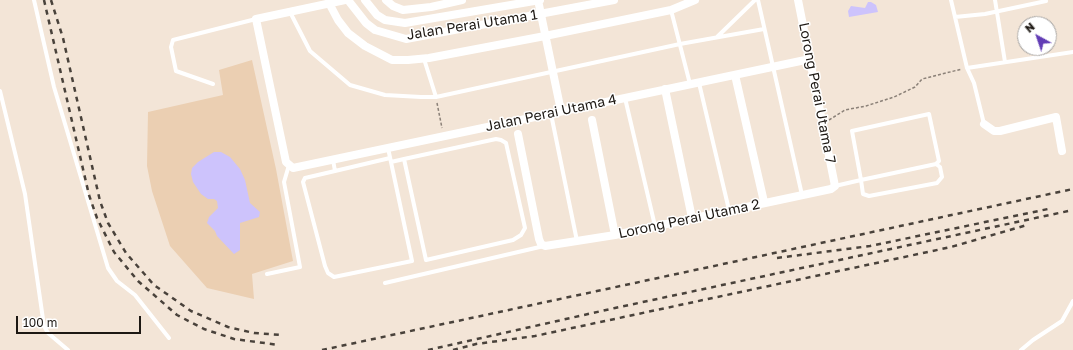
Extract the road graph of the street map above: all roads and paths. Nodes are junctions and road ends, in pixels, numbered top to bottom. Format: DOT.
graph roads {
  1 [pos="34,0"];
  2 [pos="345,0"];
  3 [pos="348,0"];
  4 [pos="366,0"];
  5 [pos="386,0"];
  6 [pos="462,0"];
  7 [pos="539,0"];
  8 [pos="611,0"];
  9 [pos="695,0"];
  10 [pos="756,0"];
  11 [pos="798,0"];
  12 [pos="951,0"];
  13 [pos="995,0"];
  14 [pos="1046,1"];
  15 [pos="446,2"];
  16 [pos="329,3"];
  17 [pos="671,10"];
  18 [pos="998,11"];
  19 [pos="290,12"];
  20 [pos="540,14"];
  21 [pos="955,17"];
  22 [pos="256,19"];
  23 [pos="764,29"];
  24 [pos="545,36"];
  25 [pos="717,37"];
  26 [pos="680,44"];
  27 [pos="1073,52"];
  28 [pos="424,59"];
  29 [pos="810,59"];
  30 [pos="1005,62"];
  31 [pos="773,67"];
  32 [pos="967,68"];
  33 [pos="553,72"];
  34 [pos="735,75"];
  35 [pos="699,82"];
  36 [pos="213,84"];
  37 [pos="690,84"];
  38 [pos="665,90"];
  39 [pos="0,91"];
  40 [pos="436,97"];
  41 [pos="625,98"];
  42 [pos="561,111"];
  43 [pos="551,114"];
  44 [pos="592,120"];
  45 [pos="984,124"];
  46 [pos="823,125"];
  47 [pos="518,134"];
  48 [pos="444,136"];
  49 [pos="388,148"];
  50 [pos="1062,151"];
  51 [pos="333,159"];
  52 [pos="404,159"];
  53 [pos="391,160"];
  54 [pos="936,164"];
  55 [pos="291,166"];
  56 [pos="335,171"];
  57 [pos="861,180"];
  58 [pos="835,186"];
  59 [pos="802,195"];
  60 [pos="764,202"];
  61 [pos="729,210"];
  62 [pos="692,218"];
  63 [pos="655,226"];
  64 [pos="615,235"];
  65 [pos="578,241"];
  66 [pos="543,245"];
  67 [pos="267,274"];
  68 [pos="385,283"];
  69 [pos="1073,301"];
  70 [pos="169,338"];
  71 [pos="68,350"];
  72 [pos="1021,350"];
  1 -- 70 [label="lane"];
  2 -- 16 [label="street"];
  3 -- 20 [label="street, Jalan Perai Utama 1"];
  4 -- 7 [label="street, Jalan Perai Utama 1"];
  5 -- 15 [label="street, Jalan Perai Utama 1"];
  6 -- 15 [label="street, Jalan Perai Utama 1"];
  7 -- 20 [label="street"];
  8 -- 20 [label="street, Jalan Perai Utama 1"];
  9 -- 17 [label="street, Jalan Perai Utama 1"];
  10 -- 23 [label="lane"];
  10 -- 25 [label="lane"];
  11 -- 29 [label="street, Lorong Perai Utama 7"];
  12 -- 21 [label="lane"];
  13 -- 18 [label="lane"];
  14 -- 18 [label="lane"];
  16 -- 19 [label="street"];
  16 -- 28 [label="street, Jalan Perai Utama 1"];
  17 -- 24 [label="street, Jalan Perai Utama 1"];
  17 -- 26 [label="lane"];
  18 -- 21 [label="lane"];
  18 -- 30 [label="lane"];
  19 -- 22 [label="street"];
  19 -- 40 [label="lane"];
  20 -- 24 [label="street"];
  21 -- 32 [label="lane"];
  22 -- 36 [label="lane"];
  22 -- 55 [label="street"];
  23 -- 25 [label="lane"];
  23 -- 31 [label="lane"];
  24 -- 28 [label="street, Jalan Perai Utama 1"];
  24 -- 33 [label="street"];
  25 -- 26 [label="lane"];
  26 -- 33 [label="lane"];
  26 -- 37 [label="lane"];
  27 -- 30 [label="lane"];
  28 -- 40 [label="lane"];
  29 -- 31 [label="street, Jalan Perai Utama 4"];
  29 -- 46 [label="street, Lorong Perai Utama 7"];
  30 -- 32 [label="lane"];
  31 -- 34 [label="street, Jalan Perai Utama 4"];
  31 -- 59 [label="lane"];
  32 -- 45 [label="lane"];
  32 -- 46 [label="path"];
  33 -- 40 [label="lane"];
  33 -- 42 [label="street"];
  34 -- 35 [label="street, Jalan Perai Utama 4"];
  34 -- 60 [label="street"];
  35 -- 37 [label="street, Jalan Perai Utama 4"];
  35 -- 61 [label="lane"];
  37 -- 38 [label="street, Jalan Perai Utama 4"];
  38 -- 41 [label="street, Jalan Perai Utama 4"];
  38 -- 62 [label="street"];
  39 -- 71 [label="lane"];
  40 -- 48 [label="path"];
  41 -- 42 [label="street, Jalan Perai Utama 4"];
  41 -- 63 [label="lane"];
  42 -- 43 [label="street, Jalan Perai Utama 4"];
  43 -- 48 [label="street, Jalan Perai Utama 4"];
  43 -- 65 [label="lane"];
  44 -- 64 [label="street"];
  45 -- 50 [label="street"];
  46 -- 58 [label="street, Lorong Perai Utama 7"];
  47 -- 66 [label="street"];
  48 -- 49 [label="street, Jalan Perai Utama 4"];
  49 -- 51 [label="street, Jalan Perai Utama 4"];
  49 -- 53 [label="lane"];
  51 -- 55 [label="street, Jalan Perai Utama 4"];
  51 -- 56 [label="lane"];
  52 -- 52 [label="lane"];
  52 -- 53 [label="lane"];
  53 -- 56 [label="lane"];
  53 -- 56 [label="lane"];
  54 -- 57 [label="lane"];
  54 -- 57 [label="lane"];
  54 -- 57 [label="lane"];
  55 -- 67 [label="lane"];
  57 -- 58 [label="lane"];
  58 -- 59 [label="street, Lorong Perai Utama 2"];
  59 -- 60 [label="street, Lorong Perai Utama 2"];
  60 -- 61 [label="street, Lorong Perai Utama 2"];
  61 -- 62 [label="street, Lorong Perai Utama 2"];
  62 -- 63 [label="street, Lorong Perai Utama 2"];
  63 -- 64 [label="street, Lorong Perai Utama 2"];
  64 -- 65 [label="street, Lorong Perai Utama 2"];
  65 -- 66 [label="street, Lorong Perai Utama 2"];
  66 -- 68 [label="lane"];
  69 -- 72 [label="lane"];
}
